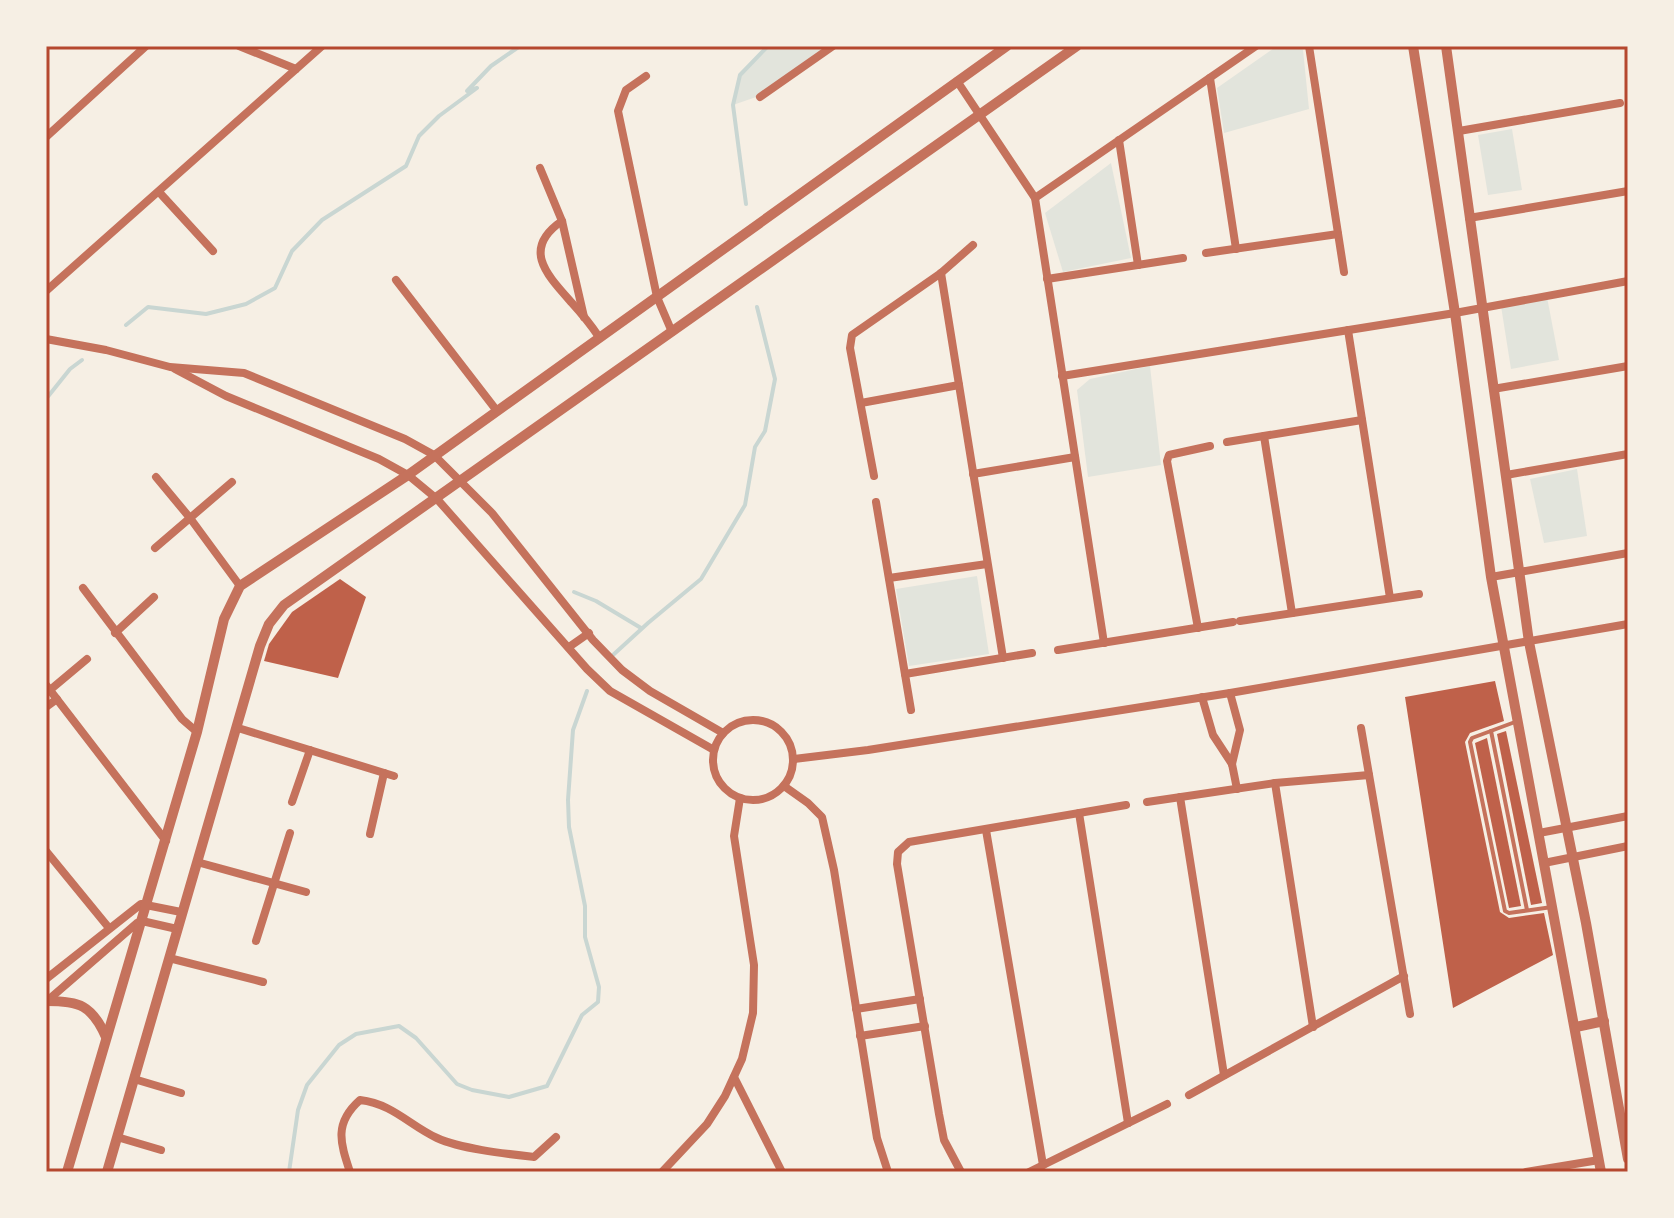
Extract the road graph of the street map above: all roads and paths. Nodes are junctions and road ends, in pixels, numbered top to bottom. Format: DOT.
graph roads {
  1 [pos="146,46"];
  2 [pos="239,46"];
  3 [pos="322,46"];
  4 [pos="833,46"];
  5 [pos="1077,46"];
  6 [pos="1256,46"];
  7 [pos="1309,46"];
  8 [pos="1413,46"];
  9 [pos="1446,46"];
  10 [pos="1000,48"];
  11 [pos="296,69"];
  12 [pos="646,76"];
  13 [pos="1210,78"];
  14 [pos="957,81"];
  15 [pos="760,97"];
  16 [pos="1620,103"];
  17 [pos="981,114"];
  18 [pos="1459,131"];
  19 [pos="46,137"];
  20 [pos="1119,140"];
  21 [pos="540,168"];
  22 [pos="1628,191"];
  23 [pos="159,192"];
  24 [pos="1035,198"];
  25 [pos="1469,218"];
  26 [pos="562,221"];
  27 [pos="1338,234"];
  28 [pos="973,245"];
  29 [pos="1236,249"];
  30 [pos="213,251"];
  31 [pos="1206,253"];
  32 [pos="1183,258"];
  33 [pos="1138,265"];
  34 [pos="1344,272"];
  35 [pos="941,273"];
  36 [pos="1047,279"];
  37 [pos="396,280"];
  38 [pos="1628,281"];
  39 [pos="46,291"];
  40 [pos="657,297"];
  41 [pos="1480,307"];
  42 [pos="1455,313"];
  43 [pos="584,317"];
  44 [pos="1348,330"];
  45 [pos="672,332"];
  46 [pos="599,337"];
  47 [pos="46,339"];
  48 [pos="1628,366"];
  49 [pos="170,367"];
  50 [pos="1062,376"];
  51 [pos="959,385"];
  52 [pos="1493,389"];
  53 [pos="861,403"];
  54 [pos="497,411"];
  55 [pos="1362,420"];
  56 [pos="1264,436"];
  57 [pos="1227,442"];
  58 [pos="1210,446"];
  59 [pos="1628,454"];
  60 [pos="434,455"];
  61 [pos="1075,457"];
  62 [pos="973,474"];
  63 [pos="408,475"];
  64 [pos="1506,475"];
  65 [pos="874,476"];
  66 [pos="156,477"];
  67 [pos="462,481"];
  68 [pos="232,482"];
  69 [pos="437,499"];
  70 [pos="876,502"];
  71 [pos="190,518"];
  72 [pos="155,548"];
  73 [pos="1628,553"];
  74 [pos="987,564"];
  75 [pos="1520,572"];
  76 [pos="1491,577"];
  77 [pos="889,578"];
  78 [pos="240,586"];
  79 [pos="83,588"];
  80 [pos="1419,594"];
  81 [pos="154,597"];
  82 [pos="1390,598"];
  83 [pos="1292,613"];
  84 [pos="1628,624"];
  85 [pos="1198,628"];
  86 [pos="115,633"];
  87 [pos="589,633"];
  88 [pos="1529,642"];
  89 [pos="1104,643"];
  90 [pos="569,647"];
  91 [pos="1504,647"];
  92 [pos="1058,650"];
  93 [pos="1032,653"];
  94 [pos="1003,658"];
  95 [pos="87,659"];
  96 [pos="905,674"];
  97 [pos="48,688"];
  98 [pos="1230,693"];
  99 [pos="1202,697"];
  100 [pos="57,699"];
  101 [pos="46,707"];
  102 [pos="911,710"];
  103 [pos="1517,721"];
  104 [pos="238,728"];
  105 [pos="1361,728"];
  106 [pos="1491,731"];
  107 [pos="197,732"];
  108 [pos="723,733"];
  109 [pos="310,750"];
  110 [pos="714,750"];
  111 [pos="794,759"];
  112 [pos="1232,764"];
  113 [pos="1369,775"];
  114 [pos="1275,783"];
  115 [pos="784,786"];
  116 [pos="1237,789"];
  117 [pos="1180,797"];
  118 [pos="740,798"];
  119 [pos="292,802"];
  120 [pos="1147,802"];
  121 [pos="1126,805"];
  122 [pos="1079,813"];
  123 [pos="1628,816"];
  124 [pos="1567,827"];
  125 [pos="986,830"];
  126 [pos="290,833"];
  127 [pos="1539,833"];
  128 [pos="370,834"];
  129 [pos="166,841"];
  130 [pos="1628,846"];
  131 [pos="46,851"];
  132 [pos="1573,857"];
  133 [pos="197,862"];
  134 [pos="1544,863"];
  135 [pos="274,883"];
  136 [pos="306,892"];
  137 [pos="147,904"];
  138 [pos="1553,907"];
  139 [pos="1527,910"];
  140 [pos="181,912"];
  141 [pos="142,921"];
  142 [pos="109,928"];
  143 [pos="177,929"];
  144 [pos="256,941"];
  145 [pos="169,958"];
  146 [pos="1404,976"];
  147 [pos="46,979"];
  148 [pos="263,982"];
  149 [pos="920,999"];
  150 [pos="46,1001"];
  151 [pos="856,1009"];
  152 [pos="1410,1014"];
  153 [pos="1604,1021"];
  154 [pos="925,1026"];
  155 [pos="1313,1027"];
  156 [pos="1576,1027"];
  157 [pos="860,1036"];
  158 [pos="106,1037"];
  159 [pos="1224,1075"];
  160 [pos="734,1077"];
  161 [pos="134,1079"];
  162 [pos="181,1093"];
  163 [pos="1189,1095"];
  164 [pos="1167,1104"];
  165 [pos="1128,1123"];
  166 [pos="117,1137"];
  167 [pos="556,1137"];
  168 [pos="161,1150"];
  169 [pos="1628,1159"];
  170 [pos="1043,1165"];
  171 [pos="1600,1166"];
  172 [pos="666,1170"];
  173 [pos="67,1172"];
  174 [pos="107,1172"];
  175 [pos="350,1172"];
  176 [pos="782,1172"];
  177 [pos="888,1172"];
  178 [pos="961,1172"];
  179 [pos="1029,1172"];
  180 [pos="1526,1172"];
  1 -- 19 [label="street"];
  2 -- 11 [label="street"];
  3 -- 11 [label="street"];
  4 -- 15 [label="street"];
  5 -- 17 [label="street"];
  6 -- 13 [label="street"];
  7 -- 27 [label="street"];
  8 -- 42 [label="street"];
  9 -- 18 [label="street"];
  10 -- 14 [label="street"];
  11 -- 23 [label="street"];
  12 -- 40 [label="street"];
  13 -- 20 [label="street"];
  13 -- 29 [label="street"];
  14 -- 17 [label="street"];
  14 -- 40 [label="street"];
  16 -- 18 [label="street"];
  17 -- 24 [label="street"];
  17 -- 45 [label="street"];
  18 -- 25 [label="street"];
  20 -- 24 [label="street"];
  20 -- 33 [label="street"];
  21 -- 26 [label="street"];
  22 -- 25 [label="street"];
  23 -- 30 [label="street"];
  23 -- 39 [label="street"];
  24 -- 36 [label="street"];
  25 -- 41 [label="street"];
  26 -- 43 [label="street"];
  26 -- 43 [label="street"];
  27 -- 29 [label="street"];
  27 -- 34 [label="street"];
  28 -- 35 [label="street"];
  29 -- 31 [label="street"];
  32 -- 33 [label="street"];
  33 -- 36 [label="street"];
  35 -- 51 [label="street"];
  35 -- 53 [label="street"];
  36 -- 50 [label="street"];
  37 -- 54 [label="street"];
  38 -- 41 [label="street"];
  40 -- 45 [label="street"];
  40 -- 46 [label="street"];
  41 -- 42 [label="street"];
  41 -- 52 [label="street"];
  42 -- 44 [label="street"];
  42 -- 76 [label="street"];
  43 -- 46 [label="street"];
  44 -- 50 [label="street"];
  44 -- 55 [label="street"];
  45 -- 67 [label="street"];
  46 -- 54 [label="street"];
  47 -- 49 [label="street"];
  48 -- 52 [label="street"];
  49 -- 60 [label="street"];
  49 -- 63 [label="street"];
  50 -- 61 [label="street"];
  51 -- 53 [label="street"];
  51 -- 62 [label="street"];
  52 -- 64 [label="street"];
  53 -- 65 [label="street"];
  54 -- 60 [label="street"];
  55 -- 56 [label="street"];
  55 -- 82 [label="street"];
  56 -- 57 [label="street"];
  56 -- 83 [label="street"];
  58 -- 85 [label="street"];
  59 -- 64 [label="street"];
  60 -- 63 [label="street"];
  60 -- 67 [label="street"];
  61 -- 62 [label="street"];
  61 -- 89 [label="street"];
  62 -- 74 [label="street"];
  63 -- 69 [label="street"];
  63 -- 78 [label="street"];
  64 -- 75 [label="street"];
  66 -- 71 [label="street"];
  67 -- 69 [label="street"];
  67 -- 87 [label="street"];
  68 -- 71 [label="street"];
  69 -- 90 [label="street"];
  69 -- 104 [label="street"];
  70 -- 77 [label="street"];
  71 -- 72 [label="street"];
  71 -- 78 [label="street"];
  73 -- 75 [label="street"];
  74 -- 77 [label="street"];
  74 -- 94 [label="street"];
  75 -- 76 [label="street"];
  75 -- 88 [label="street"];
  76 -- 91 [label="street"];
  77 -- 96 [label="street"];
  78 -- 107 [label="street"];
  79 -- 86 [label="street"];
  80 -- 82 [label="street"];
  81 -- 86 [label="street"];
  82 -- 83 [label="street"];
  83 -- 85 [label="street"];
  84 -- 88 [label="street"];
  85 -- 89 [label="street"];
  86 -- 107 [label="street"];
  87 -- 90 [label="street"];
  87 -- 108 [label="street"];
  88 -- 91 [label="street"];
  88 -- 124 [label="street"];
  89 -- 92 [label="street"];
  90 -- 110 [label="street"];
  91 -- 98 [label="street"];
  91 -- 103 [label="street"];
  93 -- 94 [label="street"];
  94 -- 96 [label="street"];
  95 -- 97 [label="street"];
  96 -- 102 [label="street"];
  97 -- 100 [label="street"];
  98 -- 99 [label="street"];
  98 -- 112 [label="street"];
  99 -- 111 [label="street"];
  99 -- 112 [label="street"];
  100 -- 101 [label="street"];
  100 -- 129 [label="street"];
  103 -- 106 [label="lane"];
  103 -- 127 [label="street"];
  104 -- 109 [label="street"];
  104 -- 133 [label="street"];
  105 -- 113 [label="street"];
  106 -- 139 [label="lane"];
  106 -- 139 [label="lane"];
  107 -- 129 [label="street"];
  108 -- 110 [label="street"];
  108 -- 111 [label="street"];
  109 -- 119 [label="street"];
  109 -- 128 [label="street"];
  110 -- 118 [label="street"];
  111 -- 115 [label="street"];
  112 -- 116 [label="street"];
  113 -- 114 [label="street"];
  113 -- 146 [label="street"];
  114 -- 116 [label="street"];
  114 -- 155 [label="street"];
  115 -- 118 [label="street"];
  115 -- 151 [label="street"];
  116 -- 117 [label="street"];
  117 -- 120 [label="street"];
  117 -- 159 [label="street"];
  118 -- 160 [label="street"];
  121 -- 122 [label="street"];
  122 -- 125 [label="street"];
  122 -- 165 [label="street"];
  123 -- 124 [label="street"];
  124 -- 127 [label="street"];
  124 -- 132 [label="street"];
  125 -- 149 [label="street"];
  125 -- 170 [label="street"];
  126 -- 135 [label="street"];
  127 -- 134 [label="street"];
  129 -- 137 [label="street"];
  130 -- 132 [label="street"];
  131 -- 142 [label="street"];
  132 -- 134 [label="street"];
  132 -- 153 [label="street"];
  133 -- 135 [label="street"];
  133 -- 140 [label="street"];
  134 -- 138 [label="street"];
  135 -- 136 [label="street"];
  135 -- 144 [label="street"];
  137 -- 140 [label="street"];
  137 -- 141 [label="street"];
  137 -- 142 [label="street"];
  138 -- 139 [label="lane"];
  138 -- 156 [label="street"];
  140 -- 143 [label="street"];
  141 -- 143 [label="street"];
  141 -- 150 [label="street"];
  141 -- 158 [label="street"];
  142 -- 147 [label="street"];
  143 -- 145 [label="street"];
  145 -- 148 [label="street"];
  145 -- 161 [label="street"];
  146 -- 152 [label="street"];
  146 -- 155 [label="street"];
  149 -- 151 [label="street"];
  149 -- 154 [label="street"];
  150 -- 158 [label="street"];
  151 -- 157 [label="street"];
  153 -- 156 [label="street"];
  153 -- 169 [label="street"];
  154 -- 157 [label="street"];
  154 -- 178 [label="street"];
  155 -- 159 [label="street"];
  156 -- 171 [label="street"];
  157 -- 177 [label="street"];
  158 -- 173 [label="street"];
  159 -- 163 [label="street"];
  160 -- 172 [label="street"];
  160 -- 176 [label="street"];
  161 -- 162 [label="street"];
  161 -- 166 [label="street"];
  164 -- 165 [label="street"];
  165 -- 170 [label="street"];
  166 -- 168 [label="street"];
  166 -- 174 [label="street"];
  167 -- 175 [label="street"];
  170 -- 179 [label="street"];
  171 -- 180 [label="street"];
}
